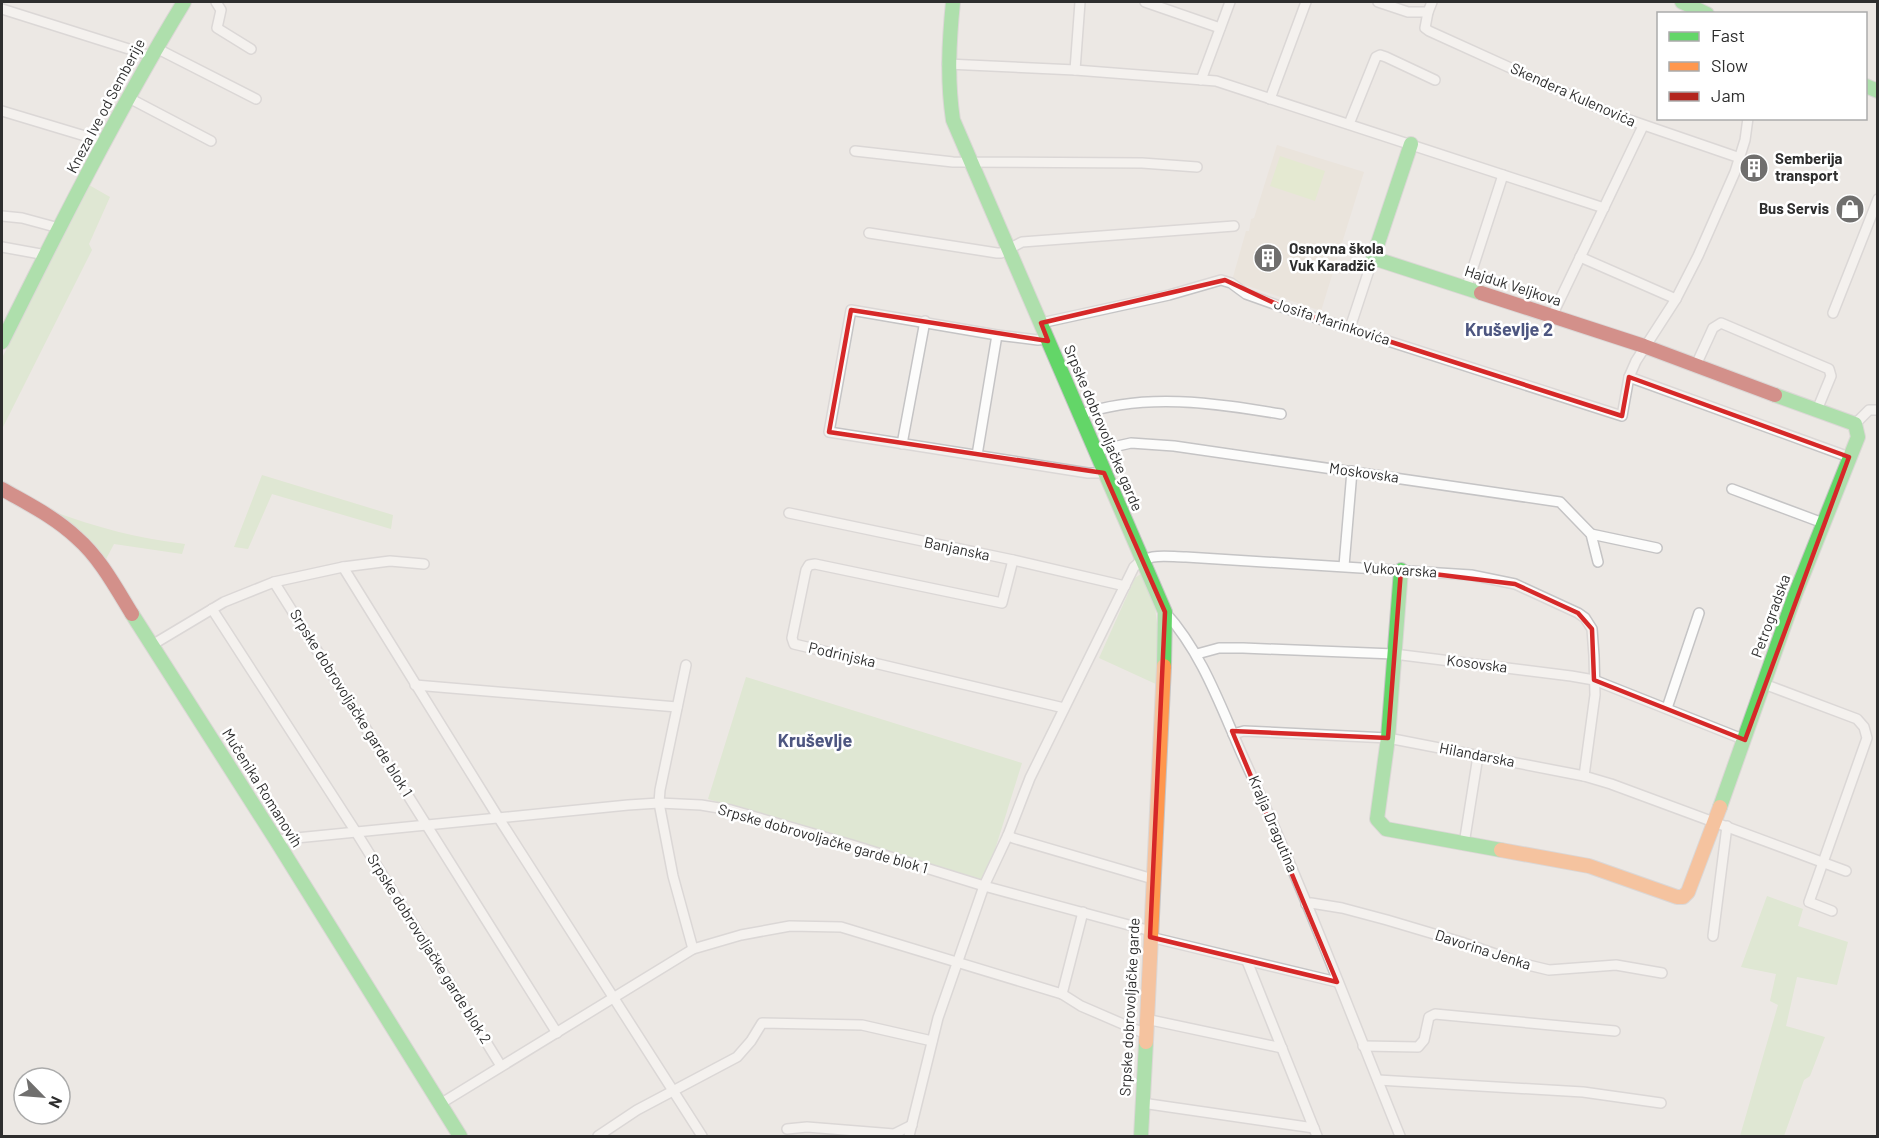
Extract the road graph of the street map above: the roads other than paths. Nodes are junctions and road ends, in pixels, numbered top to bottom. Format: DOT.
graph roads {
  1 [pos="184,2"];
  2 [pos="216,2"];
  3 [pos="952,2"];
  4 [pos="1080,2"];
  5 [pos="1145,2"];
  6 [pos="1230,2"];
  7 [pos="1306,2"];
  8 [pos="1378,2"];
  9 [pos="1432,2"];
  10 [pos="1682,2"];
  11 [pos="2,9"];
  12 [pos="1428,12"];
  13 [pos="1703,12"];
  14 [pos="1220,28"];
  15 [pos="251,49"];
  16 [pos="154,52"];
  17 [pos="947,64"];
  18 [pos="1075,70"];
  19 [pos="1201,80"];
  20 [pos="1435,80"];
  21 [pos="129,98"];
  22 [pos="256,99"];
  23 [pos="1270,99"];
  24 [pos="2,111"];
  25 [pos="1748,120"];
  26 [pos="1349,124"];
  27 [pos="1643,126"];
  28 [pos="211,141"];
  29 [pos="105,142"];
  30 [pos="1411,144"];
  31 [pos="855,151"];
  32 [pos="1740,158"];
  33 [pos="972,162"];
  34 [pos="1197,167"];
  35 [pos="1503,175"];
  36 [pos="1878,199"];
  37 [pos="1604,208"];
  38 [pos="2,216"];
  39 [pos="1234,226"];
  40 [pos="59,228"];
  41 [pos="869,233"];
  42 [pos="2,247"];
  43 [pos="1009,248"];
  44 [pos="46,255"];
  45 [pos="1580,256"];
  46 [pos="1372,258"];
  47 [pos="1466,289"];
  48 [pos="1676,298"];
  49 [pos="1833,313"];
  50 [pos="1552,316"];
  51 [pos="926,321"];
  52 [pos="1041,324"];
  53 [pos="1350,328"];
  54 [pos="997,335"];
  55 [pos="1047,339"];
  56 [pos="2,342"];
  57 [pos="1644,346"];
  58 [pos="1696,365"];
  59 [pos="1629,377"];
  60 [pos="1817,410"];
  61 [pos="1878,410"];
  62 [pos="1281,414"];
  63 [pos="1079,415"];
  64 [pos="1855,424"];
  65 [pos="902,444"];
  66 [pos="1095,451"];
  67 [pos="977,455"];
  68 [pos="1848,457"];
  69 [pos="1352,471"];
  70 [pos="1104,472"];
  71 [pos="2,489"];
  72 [pos="1732,489"];
  73 [pos="789,513"];
  74 [pos="1823,524"];
  75 [pos="1591,534"];
  76 [pos="1657,548"];
  77 [pos="1142,559"];
  78 [pos="1013,560"];
  79 [pos="1598,562"];
  80 [pos="424,564"];
  81 [pos="1344,566"];
  82 [pos="343,567"];
  83 [pos="1401,570"];
  84 [pos="274,582"];
  85 [pos="1125,586"];
  86 [pos="212,609"];
  87 [pos="1165,612"];
  88 [pos="1699,613"];
  89 [pos="152,645"];
  90 [pos="1197,654"];
  91 [pos="1394,654"];
  92 [pos="686,665"];
  93 [pos="1594,680"];
  94 [pos="1764,684"];
  95 [pos="415,685"];
  96 [pos="677,707"];
  97 [pos="1064,708"];
  98 [pos="1667,708"];
  99 [pos="1233,734"];
  100 [pos="1388,738"];
  101 [pos="1745,740"];
  102 [pos="1478,756"];
  103 [pos="1584,776"];
  104 [pos="659,803"];
  105 [pos="498,817"];
  106 [pos="1720,824"];
  107 [pos="427,825"];
  108 [pos="356,832"];
  109 [pos="1008,835"];
  110 [pos="276,840"];
  111 [pos="1464,844"];
  112 [pos="1823,863"];
  113 [pos="1846,871"];
  114 [pos="1153,879"];
  115 [pos="984,886"];
  116 [pos="1306,904"];
  117 [pos="1832,911"];
  118 [pos="1083,912"];
  119 [pos="1150,934"];
  120 [pos="1713,936"];
  121 [pos="693,950"];
  122 [pos="1247,961"];
  123 [pos="957,962"];
  124 [pos="1662,973"];
  125 [pos="1337,982"];
  126 [pos="1062,994"];
  127 [pos="613,998"];
  128 [pos="1146,1019"];
  129 [pos="1615,1031"];
  130 [pos="557,1032"];
  131 [pos="1146,1034"];
  132 [pos="932,1041"];
  133 [pos="1363,1046"];
  134 [pos="1282,1048"];
  135 [pos="501,1066"];
  136 [pos="1377,1080"];
  137 [pos="673,1092"];
  138 [pos="1142,1103"];
  139 [pos="1661,1103"];
  140 [pos="440,1104"];
  141 [pos="912,1125"];
  142 [pos="787,1129"];
  143 [pos="1316,1132"];
  144 [pos="895,1135"];
  145 [pos="460,1137"];
  146 [pos="598,1137"];
  147 [pos="702,1137"];
  148 [pos="909,1137"];
  149 [pos="1141,1137"];
  150 [pos="1400,1137"];
  1 -- 16 [label="street, Kneza Ive od Semberije"];
  2 -- 15 [label="street"];
  3 -- 17 [label="street, Srpske dobrovoljačke garde"];
  4 -- 18 [label="street"];
  5 -- 14 [label="street"];
  6 -- 14 [label="street"];
  7 -- 23 [label="street"];
  8 -- 12 [label="street"];
  9 -- 12 [label="street"];
  10 -- 13 [label="street"];
  11 -- 16 [label="street"];
  12 -- 27 [label="street, Skendera Kulenovića"];
  14 -- 19 [label="street"];
  16 -- 21 [label="street, Kneza Ive od Semberije"];
  16 -- 22 [label="street"];
  17 -- 18 [label="street"];
  17 -- 33 [label="street, Srpske dobrovoljačke garde"];
  18 -- 19 [label="street"];
  19 -- 23 [label="street"];
  20 -- 26 [label="street"];
  21 -- 28 [label="street"];
  21 -- 29 [label="street, Kneza Ive od Semberije"];
  23 -- 26 [label="street"];
  24 -- 29 [label="street"];
  25 -- 32 [label="street"];
  26 -- 30 [label="street"];
  27 -- 32 [label="street, Skendera Kulenovića"];
  27 -- 37 [label="street"];
  29 -- 40 [label="street, Kneza Ive od Semberije"];
  30 -- 35 [label="street"];
  30 -- 46 [label="street"];
  31 -- 33 [label="street"];
  32 -- 48 [label="street"];
  33 -- 34 [label="street"];
  33 -- 43 [label="street, Srpske dobrovoljačke garde"];
  35 -- 37 [label="street"];
  35 -- 47 [label="street"];
  36 -- 49 [label="street"];
  37 -- 45 [label="street"];
  38 -- 40 [label="street"];
  39 -- 43 [label="street"];
  40 -- 44 [label="street, Kneza Ive od Semberije"];
  41 -- 43 [label="street"];
  42 -- 44 [label="street"];
  43 -- 52 [label="street, Srpske dobrovoljačke garde"];
  44 -- 56 [label="street, Kneza Ive od Semberije"];
  45 -- 48 [label="street"];
  45 -- 50 [label="street"];
  46 -- 47 [label="street, Hajduk Veljkova"];
  46 -- 53 [label="street"];
  47 -- 50 [label="street, Hajduk Veljkova"];
  48 -- 57 [label="street"];
  50 -- 57 [label="street, Hajduk Veljkova"];
  51 -- 54 [label="street"];
  51 -- 65 [label="street"];
  51 -- 65 [label="street"];
  52 -- 53 [label="street, Josifa Marinkovića"];
  52 -- 55 [label="street, Srpske dobrovoljačke garde"];
  53 -- 59 [label="street, Josifa Marinkovića"];
  54 -- 55 [label="street"];
  54 -- 67 [label="street"];
  55 -- 63 [label="street, Srpske dobrovoljačke garde"];
  57 -- 58 [label="street"];
  57 -- 59 [label="street"];
  58 -- 60 [label="street"];
  58 -- 60 [label="street"];
  59 -- 68 [label="street"];
  60 -- 64 [label="street"];
  61 -- 64 [label="street"];
  62 -- 63 [label="street"];
  63 -- 66 [label="street, Srpske dobrovoljačke garde"];
  64 -- 68 [label="street, Petrogradska"];
  65 -- 67 [label="street"];
  66 -- 69 [label="street, Moskovska"];
  66 -- 70 [label="street, Srpske dobrovoljačke garde"];
  67 -- 70 [label="street"];
  68 -- 74 [label="street, Petrogradska"];
  69 -- 75 [label="street, Moskovska"];
  69 -- 81 [label="street"];
  70 -- 77 [label="street, Srpske dobrovoljačke garde"];
  71 -- 89 [label="street, Mučenika Romanovih"];
  72 -- 74 [label="street"];
  73 -- 78 [label="street, Banjanska"];
  74 -- 94 [label="street, Petrogradska"];
  75 -- 76 [label="street"];
  75 -- 79 [label="street"];
  77 -- 81 [label="street, Vukovarska"];
  77 -- 85 [label="street"];
  77 -- 87 [label="street, Srpske dobrovoljačke garde"];
  78 -- 85 [label="street, Banjanska"];
  78 -- 97 [label="street, Podrinjska"];
  80 -- 82 [label="street"];
  81 -- 83 [label="street, Vukovarska"];
  82 -- 84 [label="street"];
  82 -- 95 [label="street"];
  83 -- 91 [label="street"];
  83 -- 93 [label="street, Vukovarska"];
  84 -- 86 [label="street"];
  84 -- 107 [label="street, Srpske dobrovoljačke garde blok 1"];
  85 -- 97 [label="street"];
  86 -- 89 [label="street"];
  86 -- 108 [label="street"];
  87 -- 90 [label="street, Kralja Dragutina"];
  87 -- 114 [label="street, Srpske dobrovoljačke garde"];
  88 -- 98 [label="street"];
  89 -- 110 [label="street, Mučenika Romanovih"];
  90 -- 91 [label="street, Kosovska"];
  90 -- 99 [label="street, Kralja Dragutina"];
  91 -- 93 [label="street, Kosovska"];
  91 -- 100 [label="street"];
  92 -- 96 [label="street"];
  93 -- 98 [label="street, Kosovska"];
  93 -- 103 [label="street, Vukovarska"];
  94 -- 101 [label="street, Petrogradska"];
  94 -- 112 [label="street"];
  95 -- 96 [label="street"];
  95 -- 105 [label="street"];
  96 -- 104 [label="street"];
  97 -- 109 [label="street"];
  98 -- 101 [label="street, Kosovska"];
  99 -- 100 [label="street, Hilandarska"];
  99 -- 116 [label="street, Kralja Dragutina"];
  100 -- 102 [label="street, Hilandarska"];
  100 -- 111 [label="street"];
  101 -- 106 [label="street, Petrogradska"];
  102 -- 103 [label="street, Hilandarska"];
  102 -- 111 [label="street"];
  103 -- 106 [label="street, Hilandarska"];
  104 -- 105 [label="street, Srpske dobrovoljačke garde blok 1"];
  104 -- 115 [label="street, Srpske dobrovoljačke garde blok 1"];
  104 -- 121 [label="street"];
  105 -- 107 [label="street, Srpske dobrovoljačke garde blok 1"];
  105 -- 127 [label="street"];
  106 -- 111 [label="street"];
  106 -- 112 [label="street, Hilandarska"];
  106 -- 120 [label="street, Petrogradska"];
  107 -- 108 [label="street, Srpske dobrovoljačke garde blok 1"];
  107 -- 130 [label="street"];
  108 -- 110 [label="street, Srpske dobrovoljačke garde blok 1"];
  108 -- 135 [label="street, Srpske dobrovoljačke garde blok 2"];
  109 -- 114 [label="street"];
  109 -- 115 [label="street"];
  110 -- 140 [label="street, Mučenika Romanovih"];
  112 -- 113 [label="street, Hilandarska"];
  112 -- 117 [label="street"];
  114 -- 119 [label="street, Srpske dobrovoljačke garde"];
  115 -- 118 [label="street, Srpske dobrovoljačke garde blok 1"];
  115 -- 123 [label="street"];
  116 -- 124 [label="street, Davorina Jenka"];
  116 -- 125 [label="street, Kralja Dragutina"];
  118 -- 119 [label="street, Srpske dobrovoljačke garde blok 1"];
  118 -- 126 [label="street"];
  119 -- 122 [label="street, Srpske dobrovoljačke garde blok 1"];
  119 -- 128 [label="street, Srpske dobrovoljačke garde"];
  121 -- 123 [label="street"];
  121 -- 127 [label="street"];
  122 -- 125 [label="street, Srpske dobrovoljačke garde blok 1"];
  122 -- 134 [label="street"];
  123 -- 126 [label="street"];
  123 -- 132 [label="street"];
  125 -- 133 [label="street, Kralja Dragutina"];
  126 -- 131 [label="street"];
  127 -- 130 [label="street"];
  127 -- 137 [label="street"];
  128 -- 131 [label="street, Srpske dobrovoljačke garde"];
  128 -- 134 [label="street"];
  129 -- 133 [label="street"];
  130 -- 135 [label="street"];
  131 -- 138 [label="street, Srpske dobrovoljačke garde"];
  132 -- 137 [label="street"];
  132 -- 141 [label="street"];
  133 -- 136 [label="street, Kralja Dragutina"];
  134 -- 143 [label="street"];
  135 -- 140 [label="street"];
  136 -- 139 [label="street"];
  136 -- 150 [label="street, Kralja Dragutina"];
  137 -- 146 [label="street"];
  137 -- 147 [label="street"];
  138 -- 143 [label="street"];
  138 -- 149 [label="street, Srpske dobrovoljačke garde"];
  140 -- 145 [label="street, Mučenika Romanovih"];
  141 -- 144 [label="street"];
  141 -- 148 [label="street"];
  142 -- 144 [label="street"];
}
